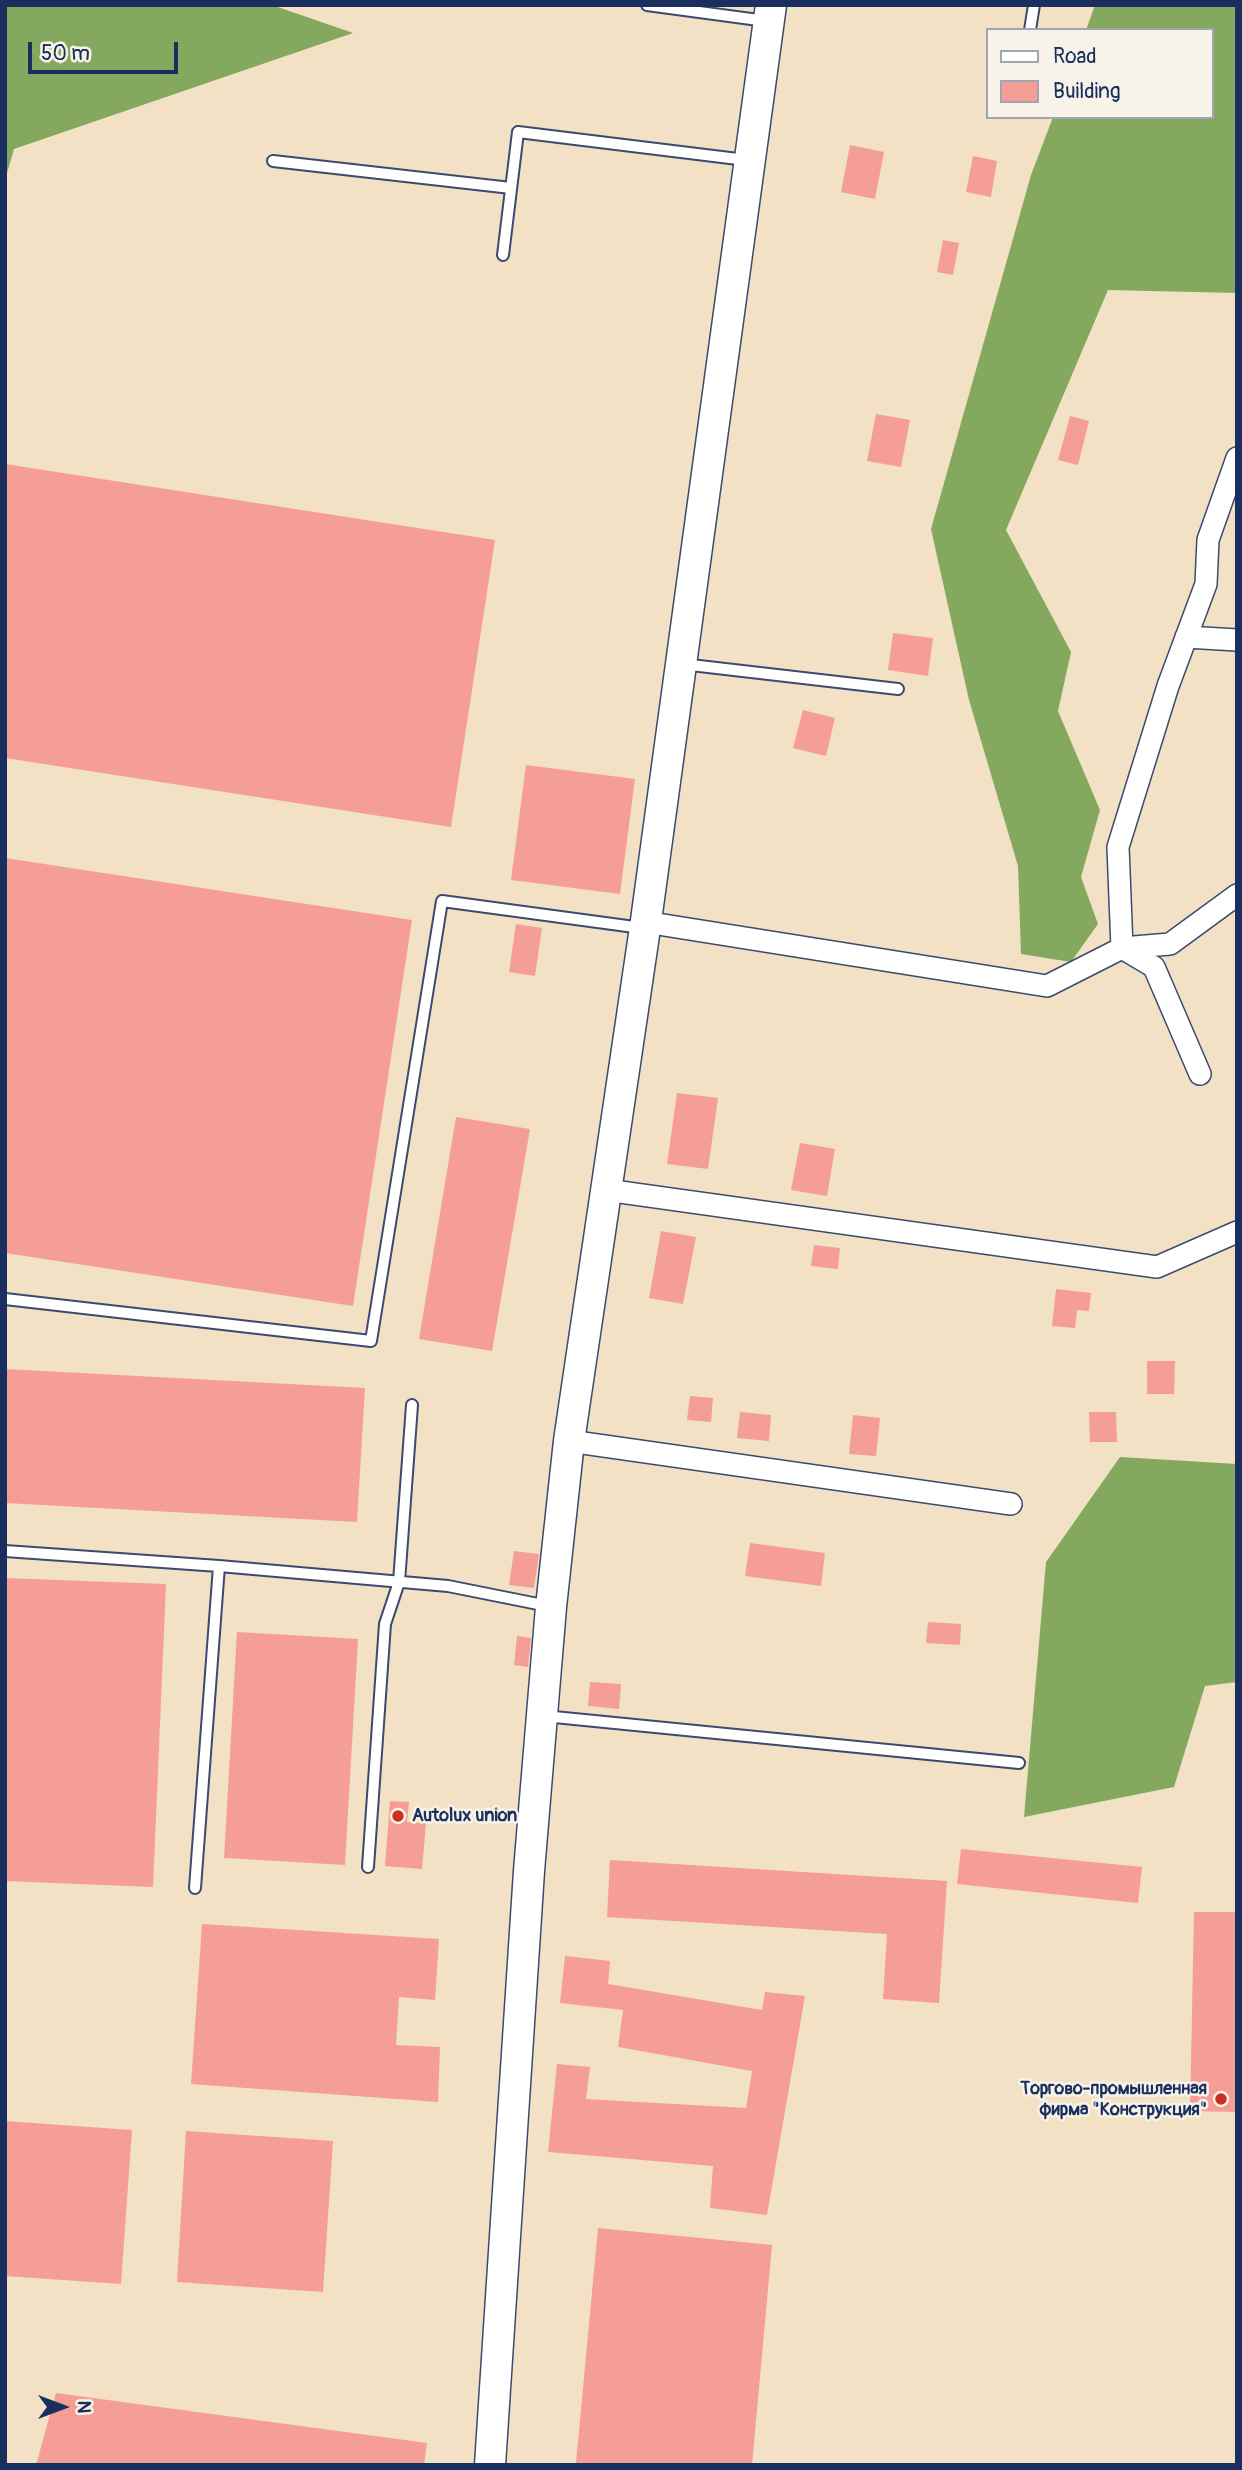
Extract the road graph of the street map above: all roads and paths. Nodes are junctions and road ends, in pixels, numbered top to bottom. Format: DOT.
graph roads {
  1 [pos="647,5"];
  2 [pos="1034,5"];
  3 [pos="770,13"];
  4 [pos="1030,28"];
  5 [pos="273,161"];
  6 [pos="749,161"];
  7 [pos="511,188"];
  8 [pos="503,255"];
  9 [pos="1237,458"];
  10 [pos="1186,637"];
  11 [pos="1237,640"];
  12 [pos="680,664"];
  13 [pos="898,689"];
  14 [pos="1237,895"];
  15 [pos="645,925"];
  16 [pos="1122,948"];
  17 [pos="1200,1074"];
  18 [pos="606,1190"];
  19 [pos="1237,1232"];
  20 [pos="5,1298"];
  21 [pos="412,1405"];
  22 [pos="569,1441"];
  23 [pos="1012,1504"];
  24 [pos="5,1551"];
  25 [pos="219,1566"];
  26 [pos="399,1582"];
  27 [pos="551,1607"];
  28 [pos="542,1716"];
  29 [pos="1018,1763"];
  30 [pos="368,1867"];
  31 [pos="195,1888"];
  32 [pos="490,2465"];
  1 -- 3 [label="lane"];
  2 -- 4 [label="lane"];
  3 -- 6 [label="street"];
  5 -- 7 [label="lane"];
  6 -- 7 [label="lane"];
  6 -- 12 [label="street"];
  7 -- 8 [label="lane"];
  9 -- 10 [label="street"];
  10 -- 11 [label="street"];
  10 -- 16 [label="street"];
  12 -- 13 [label="lane"];
  12 -- 15 [label="street"];
  14 -- 16 [label="street"];
  15 -- 16 [label="street"];
  15 -- 18 [label="street"];
  15 -- 20 [label="lane"];
  16 -- 17 [label="street"];
  18 -- 19 [label="street"];
  18 -- 22 [label="street"];
  21 -- 26 [label="lane"];
  22 -- 23 [label="street"];
  22 -- 27 [label="street"];
  24 -- 25 [label="lane"];
  25 -- 26 [label="lane"];
  25 -- 31 [label="lane"];
  26 -- 27 [label="lane"];
  26 -- 30 [label="lane"];
  27 -- 28 [label="street"];
  28 -- 29 [label="lane"];
  28 -- 32 [label="street"];
}
